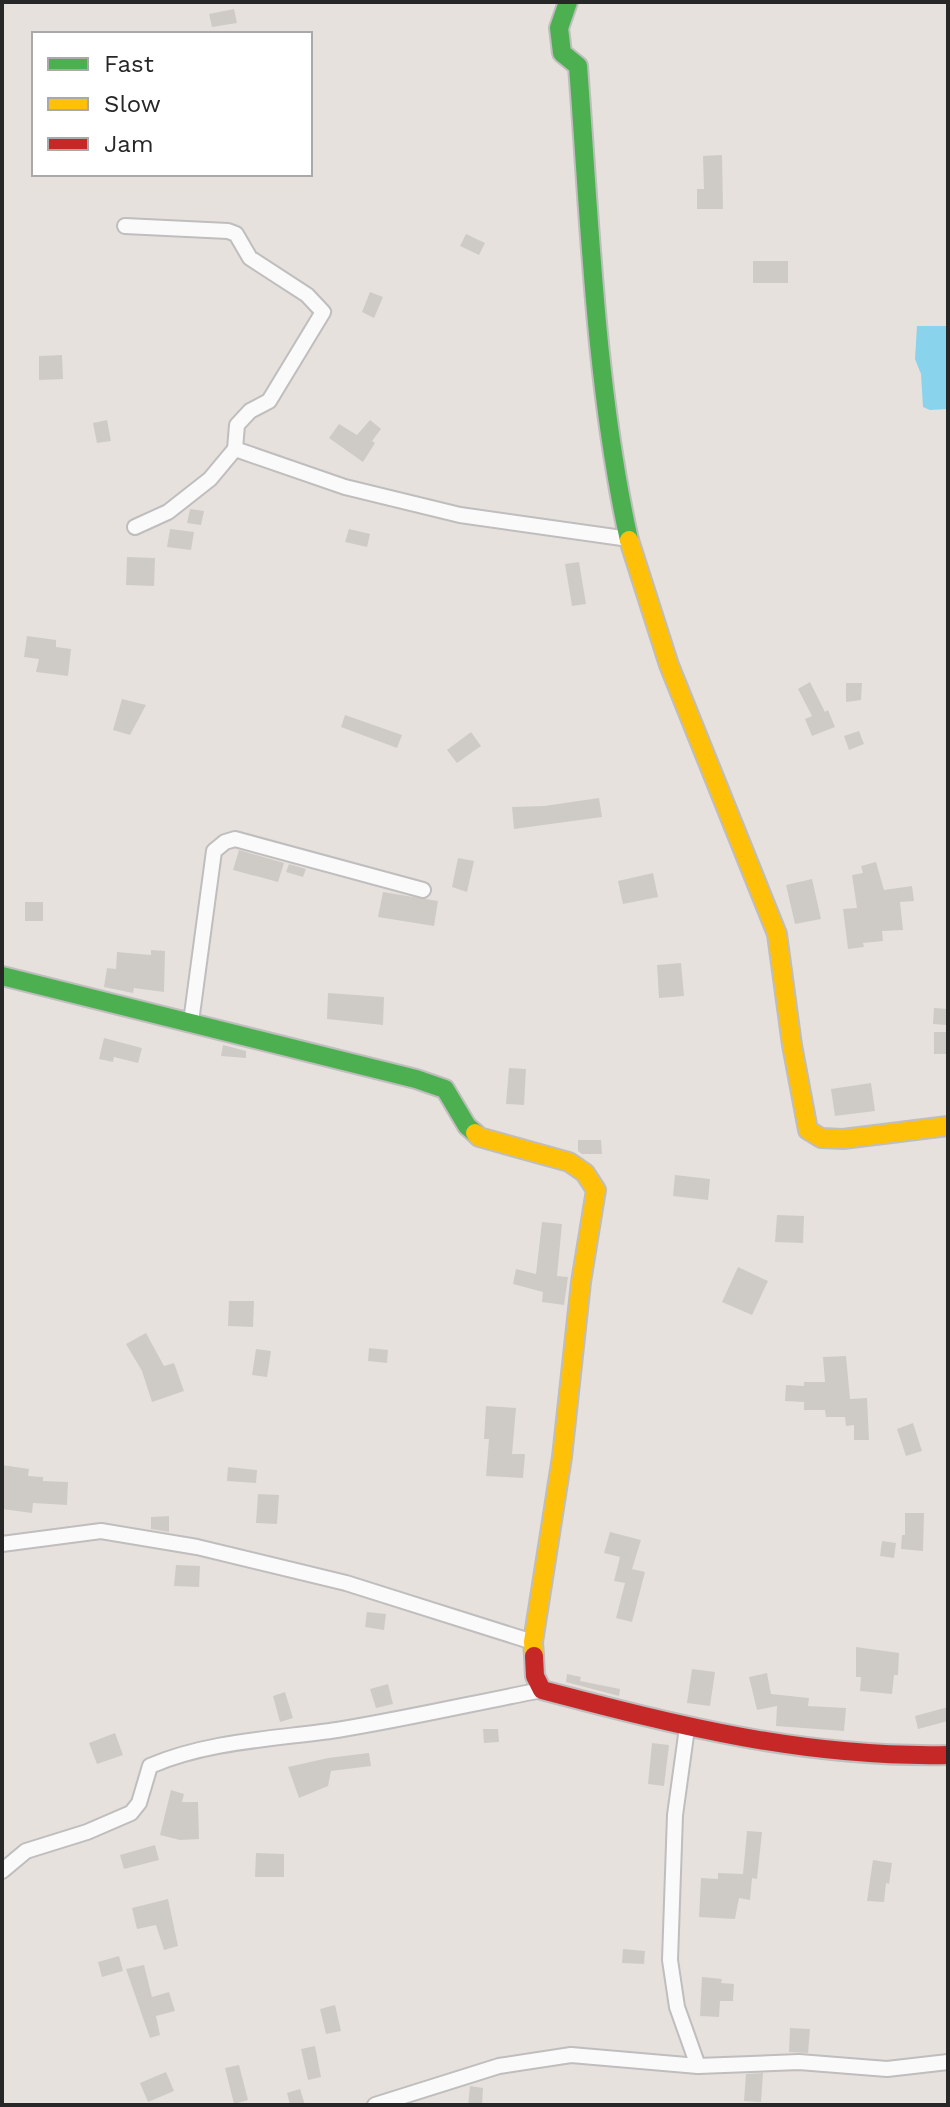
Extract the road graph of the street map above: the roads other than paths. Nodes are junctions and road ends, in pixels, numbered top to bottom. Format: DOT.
graph roads {
  1 [pos="568,2"];
  2 [pos="125,226"];
  3 [pos="235,449"];
  4 [pos="135,527"];
  5 [pos="629,539"];
  6 [pos="423,890"];
  7 [pos="2,976"];
  8 [pos="191,1022"];
  9 [pos="948,1126"];
  10 [pos="2,1544"];
  11 [pos="533,1642"];
  12 [pos="542,1690"];
  13 [pos="687,1728"];
  14 [pos="948,1755"];
  15 [pos="2,1871"];
  16 [pos="948,2062"];
  17 [pos="698,2066"];
  18 [pos="375,2105"];
  1 -- 5 [label="main road"];
  2 -- 3 [label="street"];
  3 -- 4 [label="street"];
  3 -- 5 [label="street"];
  5 -- 9 [label="main road"];
  6 -- 8 [label="street"];
  7 -- 8 [label="main road"];
  8 -- 11 [label="main road"];
  10 -- 11 [label="street"];
  11 -- 12 [label="main road"];
  12 -- 13 [label="main road"];
  12 -- 15 [label="street"];
  13 -- 14 [label="main road"];
  13 -- 17 [label="street"];
  16 -- 17 [label="street"];
  17 -- 18 [label="street"];
}
